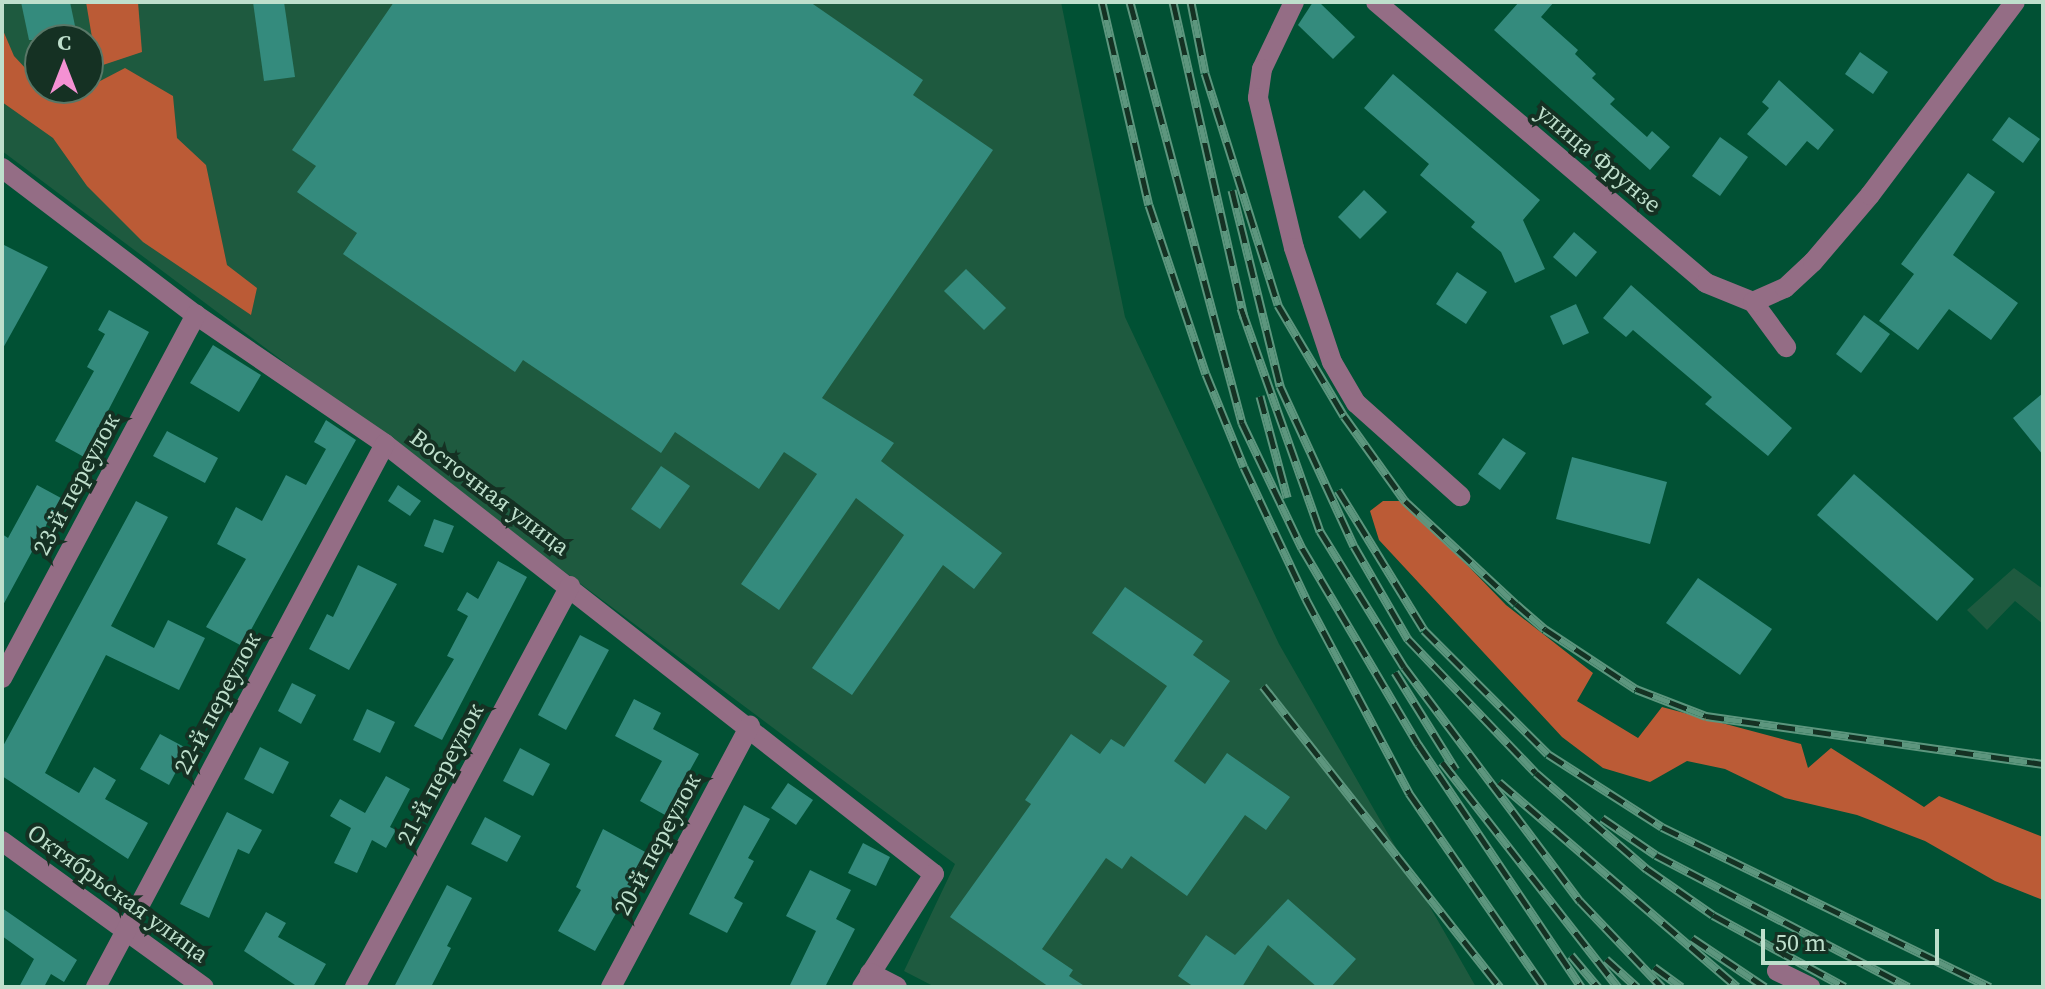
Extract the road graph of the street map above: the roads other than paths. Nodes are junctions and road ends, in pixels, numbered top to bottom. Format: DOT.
graph roads {
  1 [pos="1294,2"];
  2 [pos="1376,2"];
  3 [pos="2013,3"];
  4 [pos="5,179"];
  5 [pos="1753,302"];
  6 [pos="196,315"];
  7 [pos="1786,347"];
  8 [pos="385,444"];
  9 [pos="1460,496"];
  10 [pos="570,586"];
  11 [pos="2,678"];
  12 [pos="750,726"];
  13 [pos="2,841"];
  14 [pos="125,930"];
  15 [pos="1777,971"];
  16 [pos="866,980"];
  17 [pos="96,987"];
  18 [pos="204,987"];
  19 [pos="355,987"];
  20 [pos="611,987"];
  21 [pos="897,987"];
  22 [pos="1810,987"];
  1 -- 9 [label="street"];
  2 -- 5 [label="street, улица Фрунзе"];
  3 -- 5 [label="street"];
  4 -- 6 [label="street, Восточная улица"];
  5 -- 7 [label="street"];
  6 -- 8 [label="street, Восточная улица"];
  6 -- 11 [label="street, 23-й переулок"];
  8 -- 10 [label="street, Восточная улица"];
  8 -- 14 [label="street, 22-й переулок"];
  10 -- 12 [label="street, Восточная улица"];
  10 -- 19 [label="street, 21-й переулок"];
  12 -- 16 [label="street, Восточная улица"];
  12 -- 20 [label="street, 20-й переулок"];
  13 -- 14 [label="street, Октябрьская улица"];
  14 -- 17 [label="street, 22-й переулок"];
  14 -- 18 [label="street, Октябрьская улица"];
  15 -- 22 [label="street"];
  16 -- 21 [label="street"];
}
